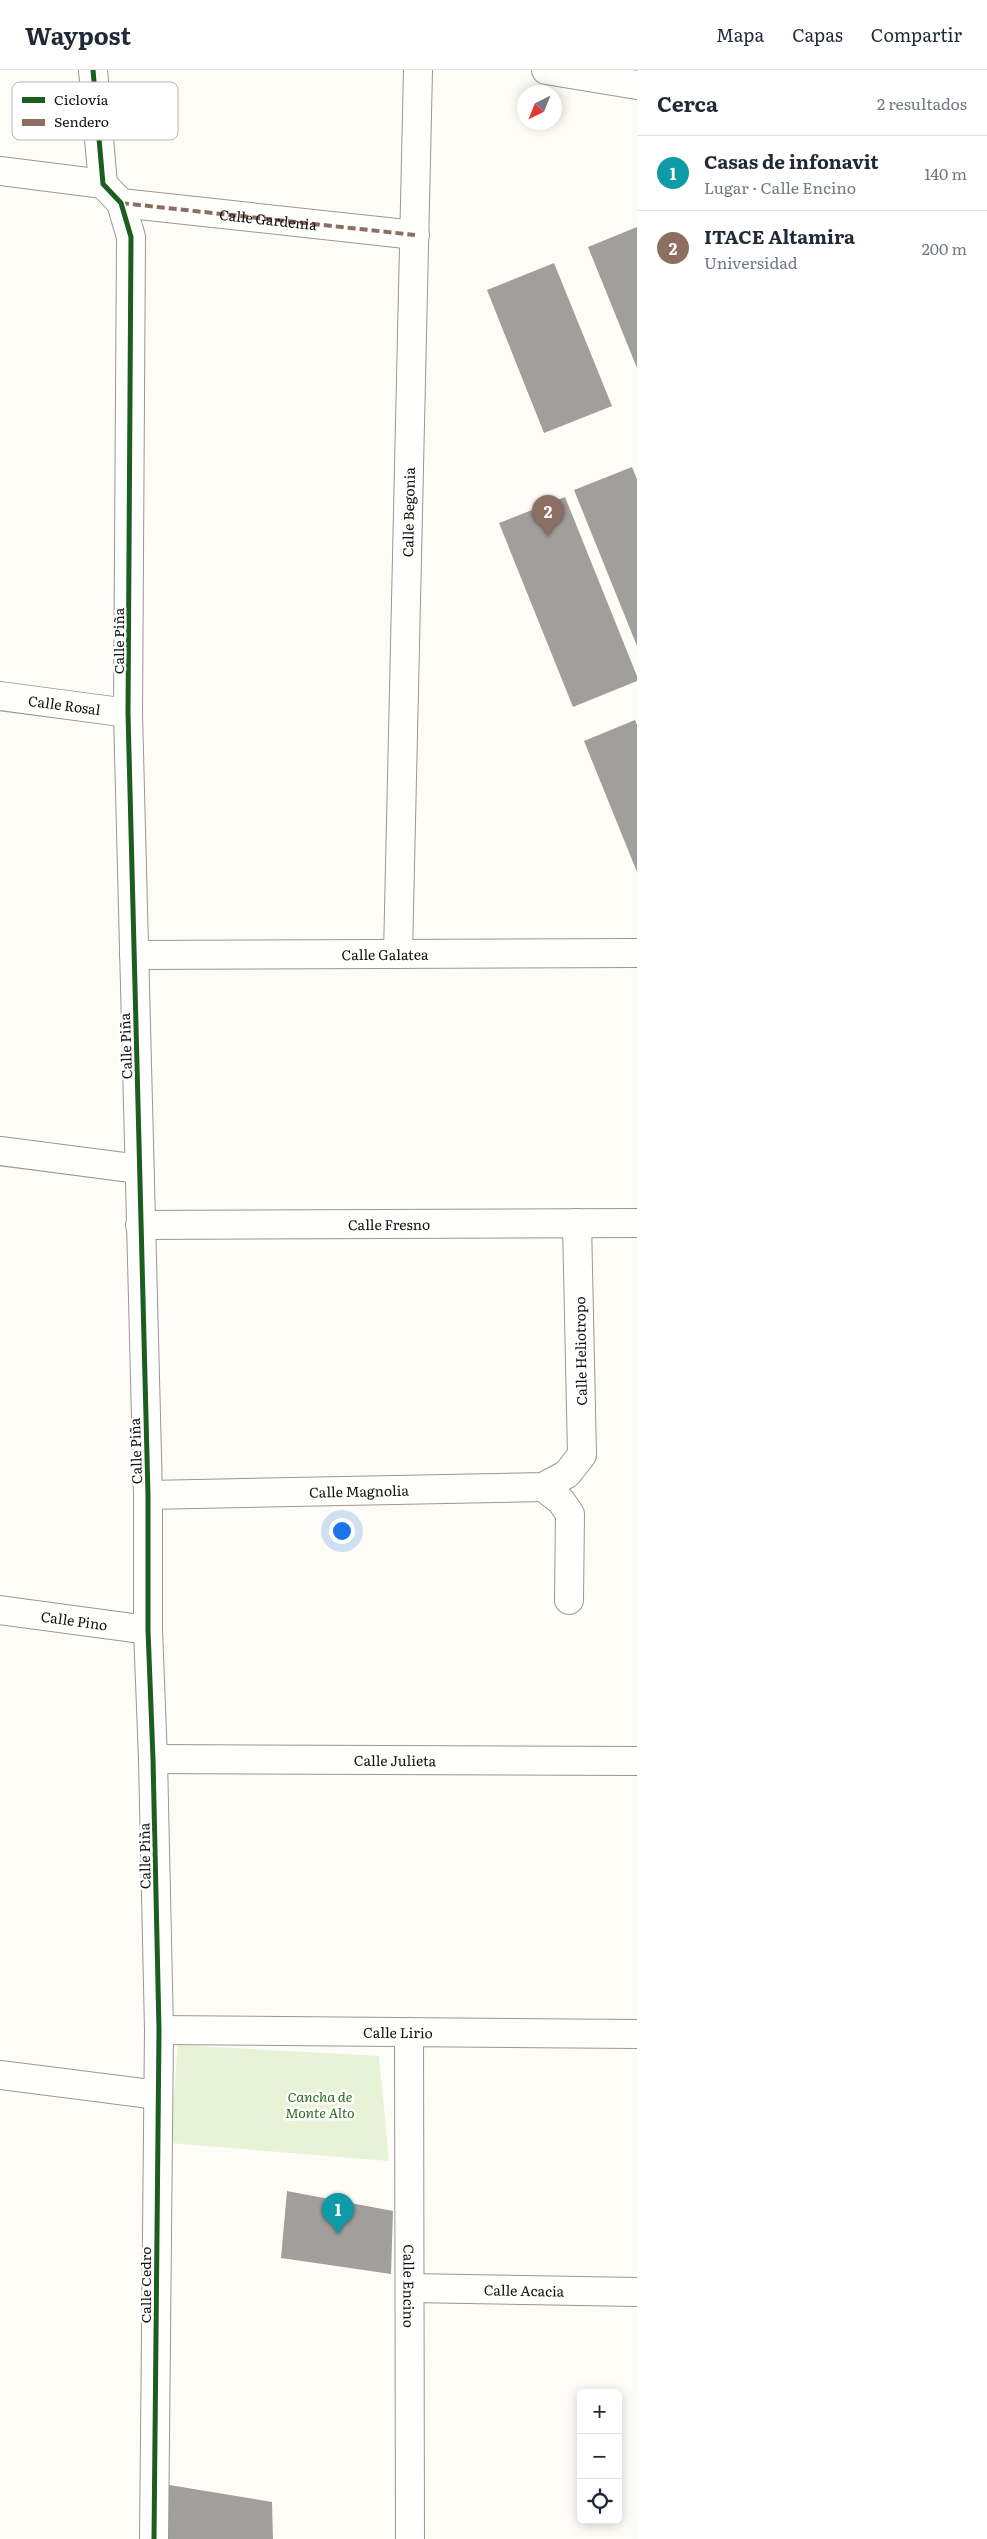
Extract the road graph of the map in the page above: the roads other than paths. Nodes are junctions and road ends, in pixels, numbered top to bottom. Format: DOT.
graph roads {
  1 [pos="418,70"];
  2 [pos="546,70"];
  3 [pos="637,85"];
  4 [pos="104,140"];
  5 [pos="0,172"];
  6 [pos="112,193"];
  7 [pos="415,235"];
  8 [pos="0,696"];
  9 [pos="128,713"];
  10 [pos="637,953"];
  11 [pos="398,954"];
  12 [pos="134,955"];
  13 [pos="0,1151"];
  14 [pos="139,1169"];
  15 [pos="578,1223"];
  16 [pos="637,1223"];
  17 [pos="140,1225"];
  18 [pos="567,1474"];
  19 [pos="543,1487"];
  20 [pos="148,1495"];
  21 [pos="569,1600"];
  22 [pos="0,1610"];
  23 [pos="148,1630"];
  24 [pos="153,1759"];
  25 [pos="637,1760"];
  26 [pos="159,2030"];
  27 [pos="409,2032"];
  28 [pos="637,2034"];
  29 [pos="0,2075"];
  30 [pos="158,2095"];
  31 [pos="410,2288"];
  32 [pos="637,2292"];
  33 [pos="154,2539"];
  34 [pos="410,2539"];
  1 -- 7 [label="street, Calle Begonia"];
  2 -- 3 [label="street"];
  4 -- 6 [label="street, Calle Piña"];
  5 -- 6 [label="street, Calle Gardenia"];
  6 -- 7 [label="street, Calle Gardenia"];
  6 -- 9 [label="street, Calle Piña"];
  7 -- 11 [label="street, Calle Begonia"];
  8 -- 9 [label="street, Calle Rosal"];
  9 -- 12 [label="street, Calle Piña"];
  10 -- 11 [label="street, Calle Galatea"];
  11 -- 12 [label="street, Calle Galatea"];
  12 -- 14 [label="street, Calle Piña"];
  13 -- 14 [label="street"];
  14 -- 17 [label="street, Calle Piña"];
  15 -- 16 [label="street, Calle Fresno"];
  15 -- 17 [label="street, Calle Fresno"];
  15 -- 18 [label="street, Calle Heliotropo"];
  17 -- 20 [label="street, Calle Piña"];
  18 -- 19 [label="street, Calle Magnolia"];
  19 -- 20 [label="street, Calle Magnolia"];
  19 -- 21 [label="street"];
  20 -- 23 [label="street, Calle Piña"];
  22 -- 23 [label="street, Calle Pino"];
  23 -- 24 [label="street, Calle Piña"];
  24 -- 25 [label="street, Calle Julieta"];
  24 -- 26 [label="street, Calle Piña"];
  26 -- 27 [label="street, Calle Lirio"];
  26 -- 30 [label="street, Calle Cedro"];
  27 -- 28 [label="street, Calle Lirio"];
  27 -- 31 [label="street, Calle Encino"];
  29 -- 30 [label="street"];
  30 -- 33 [label="street, Calle Cedro"];
  31 -- 32 [label="street, Calle Acacia"];
  31 -- 34 [label="street, Calle Encino"];
}
